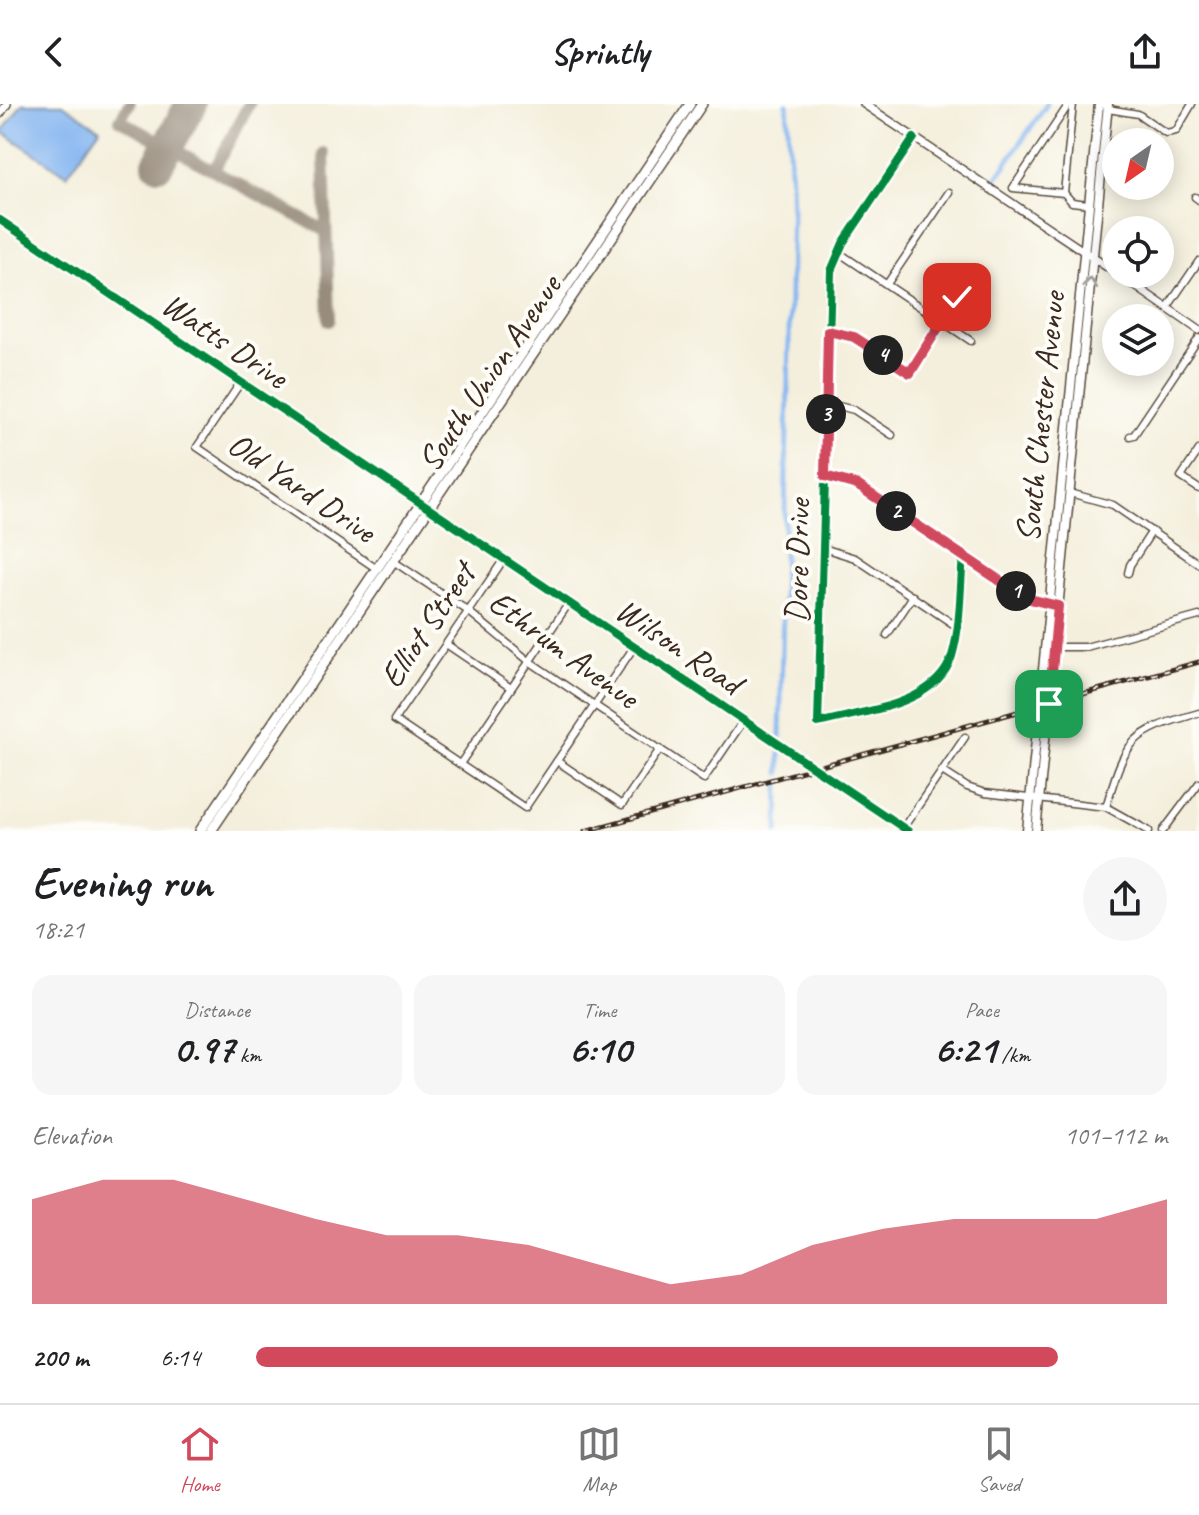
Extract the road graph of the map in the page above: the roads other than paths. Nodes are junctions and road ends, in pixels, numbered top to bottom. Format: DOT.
graph roads {
  1 [pos="7,104"];
  2 [pos="690,104"];
  3 [pos="702,104"];
  4 [pos="864,104"];
  5 [pos="1071,104"];
  6 [pos="1139,104"];
  7 [pos="1192,104"];
  8 [pos="1105,105"];
  9 [pos="0,114"];
  10 [pos="1138,114"];
  11 [pos="914,138"];
  12 [pos="666,150"];
  13 [pos="949,192"];
  14 [pos="1064,193"];
  15 [pos="1088,204"];
  16 [pos="622,208"];
  17 [pos="0,220"];
  18 [pos="1082,250"];
  19 [pos="838,252"];
  20 [pos="601,254"];
  21 [pos="1093,257"];
  22 [pos="1199,261"];
  23 [pos="1102,263"];
  24 [pos="583,264"];
  25 [pos="971,279"];
  26 [pos="887,284"];
  27 [pos="1138,288"];
  28 [pos="1161,304"];
  29 [pos="1170,304"];
  30 [pos="566,305"];
  31 [pos="1174,313"];
  32 [pos="944,323"];
  33 [pos="1199,330"];
  34 [pos="828,331"];
  35 [pos="1199,338"];
  36 [pos="971,341"];
  37 [pos="241,382"];
  38 [pos="508,383"];
  39 [pos="827,403"];
  40 [pos="892,435"];
  41 [pos="1130,436"];
  42 [pos="1199,450"];
  43 [pos="825,476"];
  44 [pos="1199,489"];
  45 [pos="1070,493"];
  46 [pos="425,506"];
  47 [pos="1152,531"];
  48 [pos="823,548"];
  49 [pos="963,556"];
  50 [pos="504,559"];
  51 [pos="393,561"];
  52 [pos="1199,564"];
  53 [pos="377,569"];
  54 [pos="1128,573"];
  55 [pos="913,596"];
  56 [pos="569,603"];
  57 [pos="1054,606"];
  58 [pos="468,611"];
  59 [pos="1199,616"];
  60 [pos="956,626"];
  61 [pos="887,635"];
  62 [pos="446,644"];
  63 [pos="1050,646"];
  64 [pos="634,647"];
  65 [pos="529,661"];
  66 [pos="511,688"];
  67 [pos="297,696"];
  68 [pos="595,705"];
  69 [pos="1199,713"];
  70 [pos="744,720"];
  71 [pos="264,736"];
  72 [pos="965,737"];
  73 [pos="660,749"];
  74 [pos="557,761"];
  75 [pos="460,764"];
  76 [pos="253,769"];
  77 [pos="942,771"];
  78 [pos="238,774"];
  79 [pos="1199,783"];
  80 [pos="1034,798"];
  81 [pos="1106,807"];
  82 [pos="220,817"];
  83 [pos="904,830"];
  84 [pos="202,831"];
  85 [pos="211,831"];
  86 [pos="1027,831"];
  87 [pos="1036,831"];
  88 [pos="1149,831"];
  89 [pos="1163,831"];
  1 -- 9 [label="street"];
  2 -- 12 [label="main road, South Union Avenue"];
  3 -- 12 [label="main road, South Union Avenue"];
  4 -- 11 [label="street"];
  5 -- 14 [label="street"];
  5 -- 14 [label="street"];
  6 -- 10 [label="street"];
  7 -- 10 [label="street"];
  8 -- 10 [label="street"];
  8 -- 15 [label="main road, South Chester Avenue"];
  8 -- 21 [label="main road, South Chester Avenue"];
  11 -- 18 [label="street"];
  11 -- 19 [label="street, Dore Drive"];
  12 -- 16 [label="main road, South Union Avenue"];
  12 -- 20 [label="main road, South Union Avenue"];
  13 -- 26 [label="street"];
  14 -- 15 [label="street"];
  15 -- 18 [label="main road, South Chester Avenue"];
  16 -- 20 [label="main road"];
  16 -- 24 [label="main road, South Union Avenue"];
  17 -- 37 [label="street, Watts Drive"];
  18 -- 21 [label="street"];
  18 -- 57 [label="main road, South Chester Avenue"];
  19 -- 26 [label="street"];
  19 -- 34 [label="street, Dore Drive"];
  20 -- 30 [label="main road, South Union Avenue"];
  21 -- 23 [label="street"];
  45 -- 21 [label="main road, South Chester Avenue, one-way"];
  22 -- 29 [label="street"];
  24 -- 30 [label="main road"];
  24 -- 38 [label="main road, South Union Avenue"];
  25 -- 32 [label="street"];
  26 -- 32 [label="street"];
  27 -- 28 [label="street"];
  30 -- 38 [label="main road, South Union Avenue"];
  31 -- 33 [label="street"];
  32 -- 34 [label="street"];
  32 -- 36 [label="street"];
  34 -- 39 [label="street, Dore Drive"];
  35 -- 41 [label="street"];
  37 -- 46 [label="street, Watts Drive"];
  37 -- 53 [label="street, Old Yard Drive"];
  38 -- 46 [label="main road, South Union Avenue"];
  39 -- 40 [label="street"];
  39 -- 43 [label="street, Dore Drive"];
  42 -- 44 [label="street"];
  43 -- 48 [label="street, Dore Drive"];
  43 -- 49 [label="street"];
  45 -- 47 [label="street"];
  45 -- 57 [label="main road, South Chester Avenue"];
  46 -- 50 [label="street, Wilson Road"];
  46 -- 51 [label="main road, South Union Avenue"];
  46 -- 53 [label="main road, South Union Avenue"];
  47 -- 52 [label="street"];
  47 -- 54 [label="street"];
  48 -- 55 [label="street"];
  48 -- 60 [label="street, Dore Drive"];
  49 -- 57 [label="street"];
  49 -- 60 [label="street"];
  50 -- 56 [label="street, Wilson Road"];
  50 -- 58 [label="street, Elliot Street"];
  51 -- 58 [label="street, Ethrum Avenue"];
  51 -- 67 [label="main road, South Union Avenue"];
  53 -- 67 [label="main road, South Union Avenue"];
  55 -- 60 [label="street"];
  55 -- 61 [label="street"];
  56 -- 64 [label="street, Wilson Road"];
  56 -- 65 [label="street"];
  57 -- 63 [label="main road, South Chester Avenue"];
  58 -- 62 [label="street, Elliot Street"];
  58 -- 65 [label="street, Ethrum Avenue"];
  59 -- 63 [label="street"];
  62 -- 66 [label="street"];
  62 -- 75 [label="street, Elliot Street"];
  63 -- 80 [label="main road, South Chester Avenue"];
  64 -- 68 [label="street"];
  64 -- 70 [label="street, Wilson Road"];
  65 -- 66 [label="street"];
  65 -- 68 [label="street, Ethrum Avenue"];
  66 -- 75 [label="street"];
  67 -- 71 [label="main road, South Union Avenue"];
  67 -- 76 [label="main road, South Union Avenue"];
  68 -- 73 [label="street, Ethrum Avenue"];
  68 -- 74 [label="street"];
  69 -- 81 [label="street"];
  70 -- 73 [label="street, Ethrum Avenue"];
  70 -- 83 [label="street, Wilson Road"];
  71 -- 76 [label="main road"];
  71 -- 78 [label="main road, South Union Avenue"];
  72 -- 77 [label="street"];
  73 -- 74 [label="street"];
  74 -- 75 [label="street"];
  76 -- 82 [label="main road, South Union Avenue"];
  77 -- 80 [label="street"];
  77 -- 83 [label="street"];
  78 -- 82 [label="main road"];
  78 -- 84 [label="main road, South Union Avenue"];
  79 -- 89 [label="street"];
  80 -- 81 [label="street"];
  80 -- 86 [label="main road, South Chester Avenue"];
  80 -- 87 [label="main road, South Chester Avenue"];
  81 -- 88 [label="street"];
  82 -- 85 [label="main road, South Union Avenue"];
}
